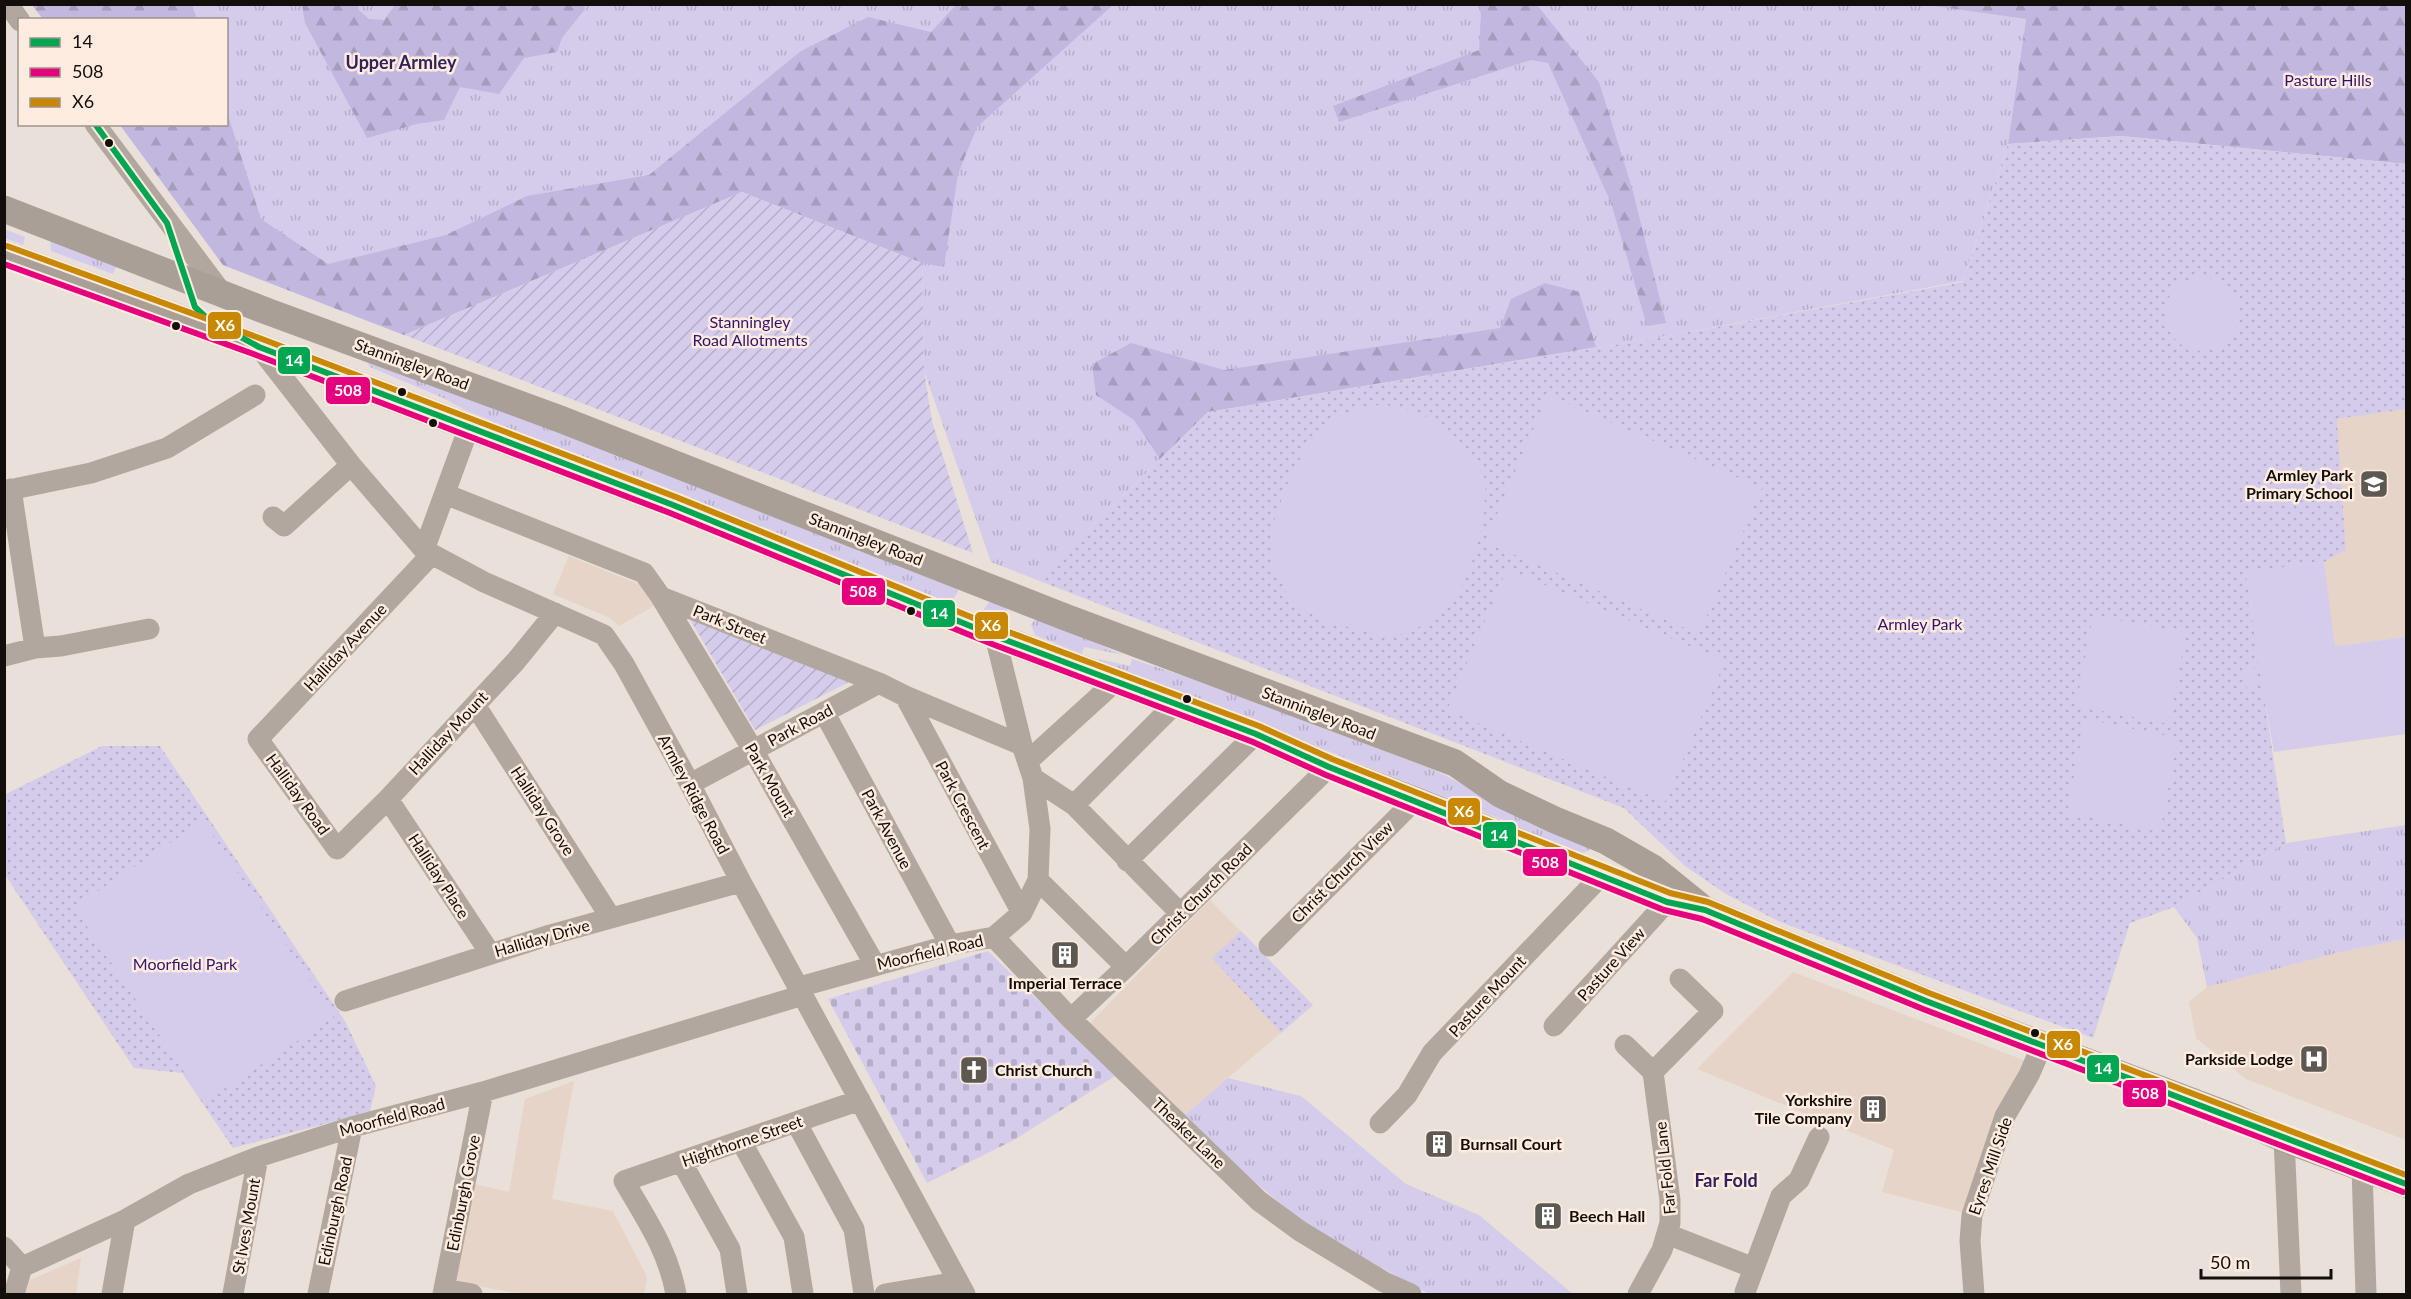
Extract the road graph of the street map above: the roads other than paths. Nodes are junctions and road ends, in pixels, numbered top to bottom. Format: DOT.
graph roads {
  1 [pos="8,4"];
  2 [pos="18,18"];
  3 [pos="96,126"];
  4 [pos="4,209"];
  5 [pos="4,222"];
  6 [pos="167,223"];
  7 [pos="16,258"];
  8 [pos="185,279"];
  9 [pos="222,293"];
  10 [pos="269,312"];
  11 [pos="259,347"];
  12 [pos="310,366"];
  13 [pos="255,395"];
  14 [pos="305,406"];
  15 [pos="469,427"];
  16 [pos="351,465"];
  17 [pos="8,490"];
  18 [pos="446,494"];
  19 [pos="273,517"];
  20 [pos="428,552"];
  21 [pos="987,587"];
  22 [pos="661,597"];
  23 [pos="1019,599"];
  24 [pos="555,613"];
  25 [pos="149,629"];
  26 [pos="991,635"];
  27 [pos="35,648"];
  28 [pos="4,656"];
  29 [pos="1115,682"];
  30 [pos="879,683"];
  31 [pos="905,696"];
  32 [pos="1175,704"];
  33 [pos="475,705"];
  34 [pos="824,712"];
  35 [pos="1256,734"];
  36 [pos="258,739"];
  37 [pos="753,750"];
  38 [pos="1028,761"];
  39 [pos="1329,767"];
  40 [pos="690,784"];
  41 [pos="388,799"];
  42 [pos="1415,800"];
  43 [pos="1074,805"];
  44 [pos="337,849"];
  45 [pos="1127,861"];
  46 [pos="1602,875"];
  47 [pos="1038,880"];
  48 [pos="741,882"];
  49 [pos="1667,902"];
  50 [pos="1705,910"];
  51 [pos="1022,913"];
  52 [pos="1180,913"];
  53 [pos="611,918"];
  54 [pos="994,937"];
  55 [pos="950,945"];
  56 [pos="1269,946"];
  57 [pos="489,953"];
  58 [pos="875,965"];
  59 [pos="1126,967"];
  60 [pos="1680,979"];
  61 [pos="801,991"];
  62 [pos="345,1001"];
  63 [pos="1071,1019"];
  64 [pos="1554,1026"];
  65 [pos="1625,1045"];
  66 [pos="2042,1045"];
  67 [pos="1653,1072"];
  68 [pos="483,1092"];
  69 [pos="860,1100"];
  70 [pos="796,1122"];
  71 [pos="1380,1123"];
  72 [pos="352,1126"];
  73 [pos="1819,1137"];
  74 [pos="2284,1139"];
  75 [pos="741,1141"];
  76 [pos="258,1157"];
  77 [pos="681,1161"];
  78 [pos="2362,1168"];
  79 [pos="2406,1184"];
  80 [pos="125,1220"];
  81 [pos="1667,1234"];
  82 [pos="4,1247"];
  83 [pos="1754,1268"];
  84 [pos="15,1281"];
  85 [pos="961,1288"];
  86 [pos="443,1292"];
  87 [pos="1745,1292"];
  88 [pos="112,1294"];
  89 [pos="233,1294"];
  90 [pos="318,1294"];
  91 [pos="472,1294"];
  92 [pos="676,1294"];
  93 [pos="737,1294"];
  94 [pos="803,1294"];
  95 [pos="864,1294"];
  96 [pos="885,1294"];
  97 [pos="1411,1294"];
  98 [pos="1638,1294"];
  99 [pos="1974,1294"];
  100 [pos="2291,1294"];
  101 [pos="2366,1294"];
  1 -- 2 [label="street"];
  3 -- 6 [label="street"];
  4 -- 8 [label="main road, Stanningley Road"];
  5 -- 7 [label="main road"];
  6 -- 8 [label="street"];
  6 -- 9 [label="street"];
  7 -- 11 [label="main road, Stanningley Road"];
  8 -- 9 [label="main road, Stanningley Road"];
  8 -- 11 [label="main road"];
  9 -- 10 [label="main road, Stanningley Road"];
  10 -- 12 [label="main road"];
  10 -- 21 [label="main road, Stanningley Road"];
  11 -- 12 [label="main road, Stanningley Road"];
  11 -- 14 [label="street, Armley Ridge Road"];
  12 -- 14 [label="street"];
  12 -- 15 [label="main road, Stanningley Road"];
  13 -- 17 [label="street"];
  14 -- 16 [label="street, Armley Ridge Road"];
  15 -- 18 [label="street"];
  15 -- 26 [label="main road, Stanningley Road"];
  16 -- 19 [label="street"];
  16 -- 20 [label="street, Armley Ridge Road"];
  17 -- 27 [label="street"];
  18 -- 20 [label="street"];
  18 -- 22 [label="street"];
  20 -- 24 [label="street, Armley Ridge Road"];
  20 -- 36 [label="street, Halliday Avenue"];
  21 -- 23 [label="main road, Stanningley Road"];
  21 -- 26 [label="main road"];
  22 -- 30 [label="street, Park Street"];
  22 -- 37 [label="street, Park Mount"];
  23 -- 26 [label="main road"];
  23 -- 50 [label="main road, Stanningley Road"];
  24 -- 33 [label="street, Halliday Mount"];
  24 -- 40 [label="street, Armley Ridge Road"];
  25 -- 27 [label="street"];
  26 -- 29 [label="main road, Stanningley Road"];
  26 -- 38 [label="street, Moorfield Road"];
  27 -- 28 [label="street"];
  29 -- 32 [label="main road, Stanningley Road"];
  29 -- 38 [label="street"];
  30 -- 31 [label="street, Park Street"];
  30 -- 34 [label="street, Park Road"];
  31 -- 38 [label="street, Park Street"];
  31 -- 51 [label="street, Park Crescent"];
  32 -- 35 [label="main road, Stanningley Road"];
  32 -- 43 [label="street"];
  33 -- 41 [label="street, Halliday Mount"];
  33 -- 53 [label="street, Halliday Grove"];
  34 -- 37 [label="street, Park Road"];
  34 -- 55 [label="street, Park Avenue"];
  35 -- 39 [label="main road, Stanningley Road"];
  35 -- 45 [label="street"];
  36 -- 44 [label="street, Halliday Road"];
  37 -- 40 [label="street, Park Road"];
  37 -- 58 [label="street, Park Mount"];
  38 -- 43 [label="street, Park Street"];
  38 -- 47 [label="street, Moorfield Road"];
  39 -- 42 [label="main road, Stanningley Road"];
  39 -- 52 [label="street, Christ Church Road"];
  40 -- 48 [label="street, Armley Ridge Road"];
  41 -- 44 [label="street, Halliday Mount"];
  41 -- 57 [label="street, Halliday Place"];
  42 -- 46 [label="main road, Stanningley Road"];
  42 -- 56 [label="street, Christ Church View"];
  43 -- 45 [label="street, Park Street"];
  45 -- 52 [label="street, Park Street"];
  46 -- 49 [label="main road, Stanningley Road"];
  46 -- 71 [label="street, Pasture Mount"];
  47 -- 51 [label="street, Moorfield Road"];
  47 -- 59 [label="street"];
  48 -- 53 [label="street, Halliday Drive"];
  48 -- 61 [label="street, Armley Ridge Road"];
  49 -- 50 [label="main road, Stanningley Road"];
  49 -- 64 [label="street, Pasture View"];
  50 -- 66 [label="main road, Stanningley Road"];
  51 -- 54 [label="street, Moorfield Road"];
  52 -- 59 [label="street, Christ Church Road"];
  53 -- 57 [label="street, Halliday Drive"];
  54 -- 55 [label="street, Moorfield Road"];
  54 -- 63 [label="street, Theaker Lane"];
  55 -- 58 [label="street, Moorfield Road"];
  57 -- 62 [label="street, Halliday Drive"];
  58 -- 61 [label="street, Moorfield Road"];
  59 -- 63 [label="street, Christ Church Road"];
  60 -- 67 [label="street"];
  61 -- 68 [label="street, Moorfield Road"];
  61 -- 69 [label="street, Armley Ridge Road"];
  63 -- 97 [label="street, Theaker Lane"];
  65 -- 67 [label="street"];
  66 -- 74 [label="main road, Stanningley Road"];
  66 -- 99 [label="street, Eyres Mill Side"];
  67 -- 81 [label="street, Far Fold Lane"];
  68 -- 72 [label="street, Moorfield Road"];
  68 -- 86 [label="street, Edinburgh Grove"];
  69 -- 70 [label="street, Highthorne Street"];
  69 -- 85 [label="street, Armley Ridge Road"];
  70 -- 75 [label="street, Highthorne Street"];
  70 -- 95 [label="street"];
  72 -- 76 [label="street, Moorfield Road"];
  72 -- 90 [label="street, Edinburgh Road"];
  73 -- 83 [label="street"];
  74 -- 78 [label="main road, Stanningley Road"];
  74 -- 100 [label="street"];
  75 -- 77 [label="street, Highthorne Street"];
  75 -- 94 [label="street"];
  76 -- 80 [label="street, Moorfield Road"];
  76 -- 89 [label="street, St Ives Mount"];
  77 -- 92 [label="street, Highthorne Street"];
  77 -- 93 [label="street"];
  78 -- 79 [label="main road, Stanningley Road"];
  78 -- 101 [label="street"];
  80 -- 84 [label="street, Moorfield Road"];
  80 -- 88 [label="street"];
  81 -- 83 [label="street"];
  81 -- 98 [label="street, Far Fold Lane"];
  82 -- 84 [label="street"];
  83 -- 87 [label="street"];
  85 -- 96 [label="street"];
  86 -- 91 [label="street"];
}
